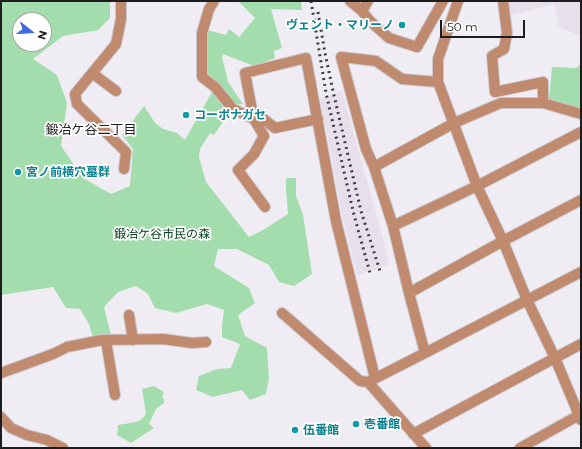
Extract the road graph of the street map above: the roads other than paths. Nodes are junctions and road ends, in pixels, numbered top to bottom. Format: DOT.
graph roads {
  1 [pos="120,1"];
  2 [pos="214,1"];
  3 [pos="350,1"];
  4 [pos="368,1"];
  5 [pos="443,1"];
  6 [pos="458,1"];
  7 [pos="503,1"];
  8 [pos="362,11"];
  9 [pos="92,73"];
  10 [pos="438,82"];
  11 [pos="116,91"];
  12 [pos="543,104"];
  13 [pos="581,114"];
  14 [pos="318,119"];
  15 [pos="454,123"];
  16 [pos="581,132"];
  17 [pos="374,167"];
  18 [pos="124,169"];
  19 [pos="478,186"];
  20 [pos="581,200"];
  21 [pos="265,207"];
  22 [pos="394,226"];
  23 [pos="502,241"];
  24 [pos="581,272"];
  25 [pos="409,293"];
  26 [pos="527,300"];
  27 [pos="282,313"];
  28 [pos="129,315"];
  29 [pos="133,340"];
  30 [pos="106,341"];
  31 [pos="206,342"];
  32 [pos="581,344"];
  33 [pos="425,353"];
  34 [pos="555,358"];
  35 [pos="1,373"];
  36 [pos="371,380"];
  37 [pos="115,396"];
  38 [pos="1,417"];
  39 [pos="580,417"];
  40 [pos="413,434"];
  41 [pos="63,448"];
  42 [pos="426,448"];
  43 [pos="520,448"];
  1 -- 9 [label="street"];
  2 -- 21 [label="street"];
  3 -- 8 [label="street"];
  4 -- 8 [label="street"];
  5 -- 8 [label="street"];
  6 -- 10 [label="street"];
  7 -- 12 [label="street"];
  9 -- 11 [label="street"];
  9 -- 18 [label="street"];
  10 -- 15 [label="street"];
  10 -- 17 [label="street"];
  12 -- 13 [label="street"];
  12 -- 15 [label="street"];
  14 -- 14 [label="street"];
  14 -- 36 [label="street"];
  15 -- 17 [label="street"];
  15 -- 19 [label="street"];
  16 -- 19 [label="street"];
  17 -- 22 [label="street"];
  19 -- 22 [label="street"];
  19 -- 23 [label="street"];
  20 -- 23 [label="street"];
  22 -- 25 [label="street"];
  23 -- 25 [label="street"];
  23 -- 26 [label="street"];
  24 -- 26 [label="street"];
  25 -- 33 [label="street"];
  26 -- 33 [label="street"];
  26 -- 34 [label="street"];
  27 -- 36 [label="street"];
  28 -- 29 [label="street"];
  29 -- 30 [label="street"];
  29 -- 31 [label="street"];
  30 -- 35 [label="street"];
  30 -- 37 [label="street"];
  32 -- 34 [label="street"];
  33 -- 36 [label="street"];
  34 -- 39 [label="street"];
  34 -- 40 [label="street"];
  36 -- 40 [label="street"];
  38 -- 41 [label="street"];
  39 -- 43 [label="street"];
  40 -- 42 [label="street"];
}
